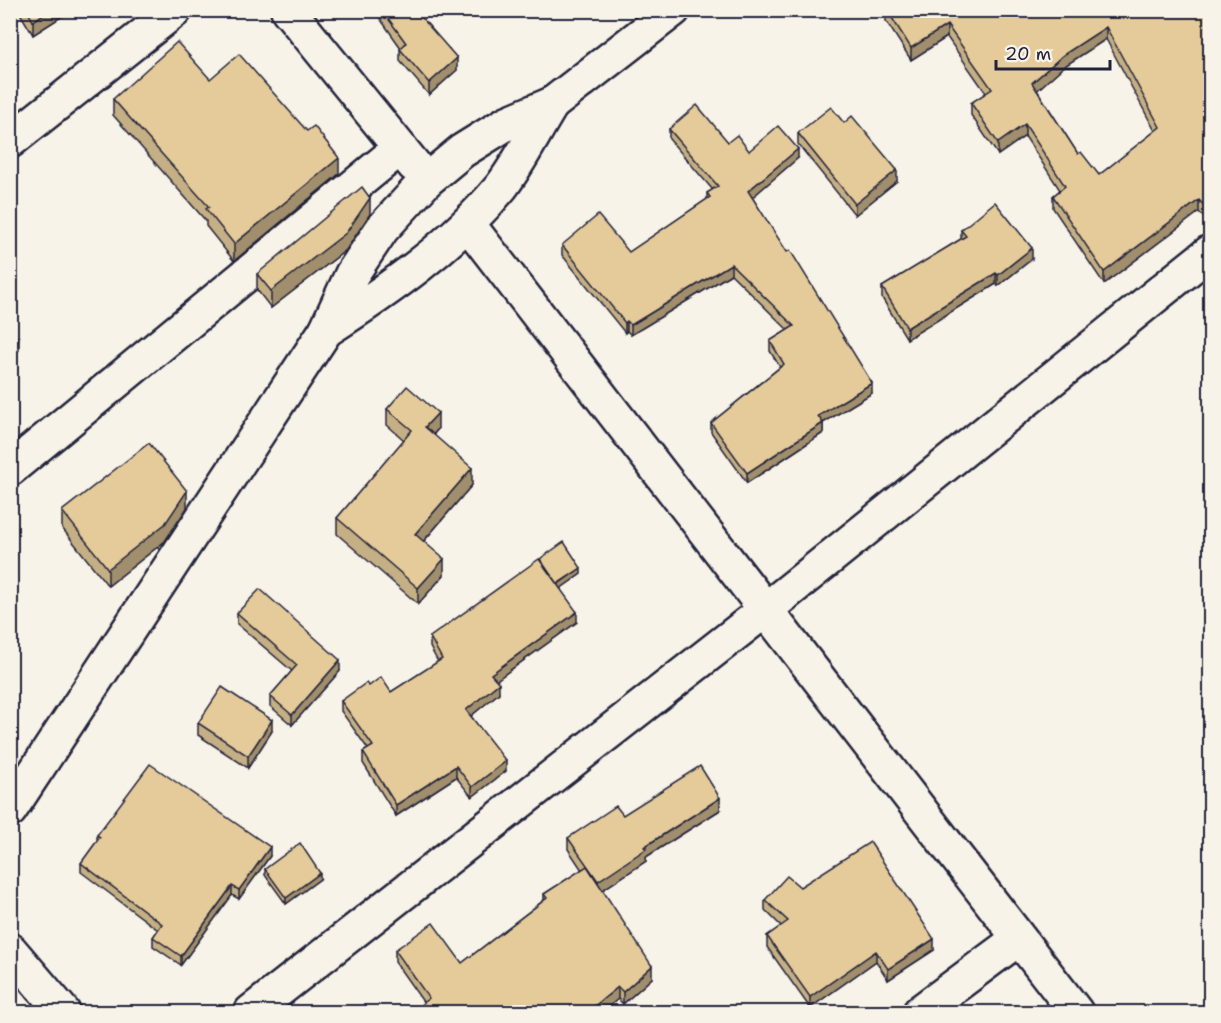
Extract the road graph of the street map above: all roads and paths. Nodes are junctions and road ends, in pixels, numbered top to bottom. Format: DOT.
graph roads {
  1 [pos="175,10"];
  2 [pos="288,10"];
  3 [pos="673,10"];
  4 [pos="552,104"];
  5 [pos="10,141"];
  6 [pos="399,149"];
  7 [pos="427,180"];
  8 [pos="468,224"];
  9 [pos="1210,252"];
  10 [pos="326,330"];
  11 [pos="10,469"];
  12 [pos="764,611"];
  13 [pos="10,810"];
  14 [pos="1018,939"];
  15 [pos="10,950"];
  16 [pos="63,1012"];
  17 [pos="251,1012"];
  18 [pos="920,1012"];
  19 [pos="1076,1012"];
  1 -- 5 [label="street"];
  2 -- 6 [label="street"];
  3 -- 4 [label="street"];
  4 -- 7 [label="street"];
  4 -- 8 [label="street"];
  6 -- 7 [label="street"];
  6 -- 11 [label="street"];
  7 -- 10 [label="street"];
  8 -- 10 [label="street"];
  8 -- 12 [label="street"];
  9 -- 12 [label="street"];
  10 -- 13 [label="street"];
  12 -- 14 [label="street"];
  12 -- 17 [label="street"];
  14 -- 18 [label="street"];
  14 -- 19 [label="street"];
  15 -- 16 [label="street"];
}
